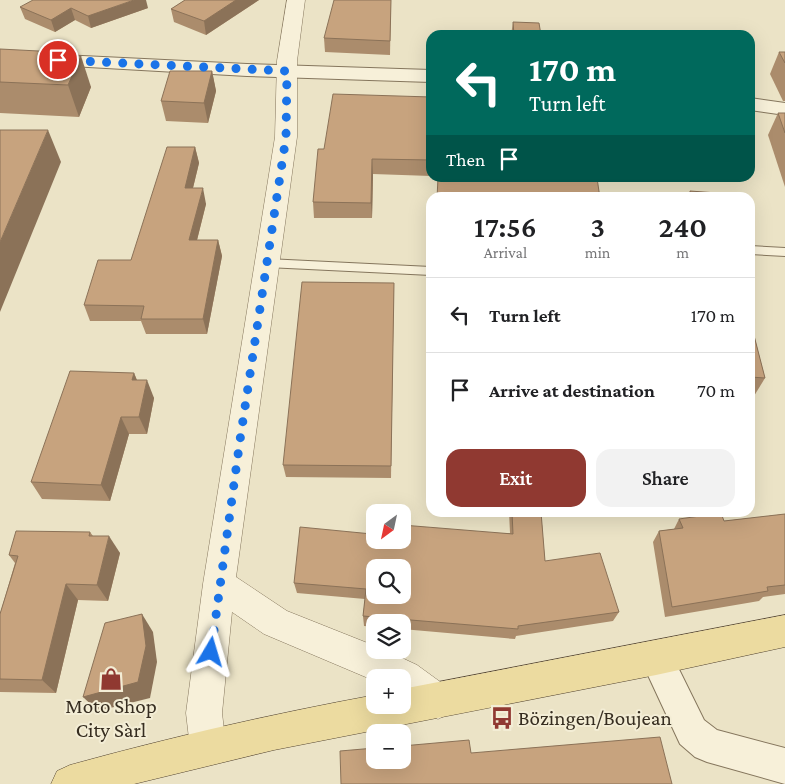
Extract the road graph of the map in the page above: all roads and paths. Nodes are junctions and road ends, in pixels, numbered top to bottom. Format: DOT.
graph roads {
  1 [pos="296,0"];
  2 [pos="0,56"];
  3 [pos="287,71"];
  4 [pos="426,76"];
  5 [pos="755,105"];
  6 [pos="785,109"];
  7 [pos="755,250"];
  8 [pos="785,252"];
  9 [pos="267,263"];
  10 [pos="426,271"];
  11 [pos="219,584"];
  12 [pos="785,630"];
  13 [pos="656,658"];
  14 [pos="438,701"];
  15 [pos="208,747"];
  16 [pos="785,766"];
  17 [pos="70,784"];
  1 -- 3 [label="street"];
  2 -- 3 [label="street"];
  3 -- 4 [label="street"];
  3 -- 9 [label="street"];
  5 -- 6 [label="street"];
  7 -- 8 [label="lane"];
  9 -- 10 [label="lane"];
  9 -- 11 [label="street"];
  11 -- 14 [label="street"];
  11 -- 15 [label="street"];
  12 -- 13 [label="main road"];
  13 -- 14 [label="main road"];
  13 -- 16 [label="street"];
  14 -- 15 [label="main road"];
  15 -- 17 [label="main road"];
}
